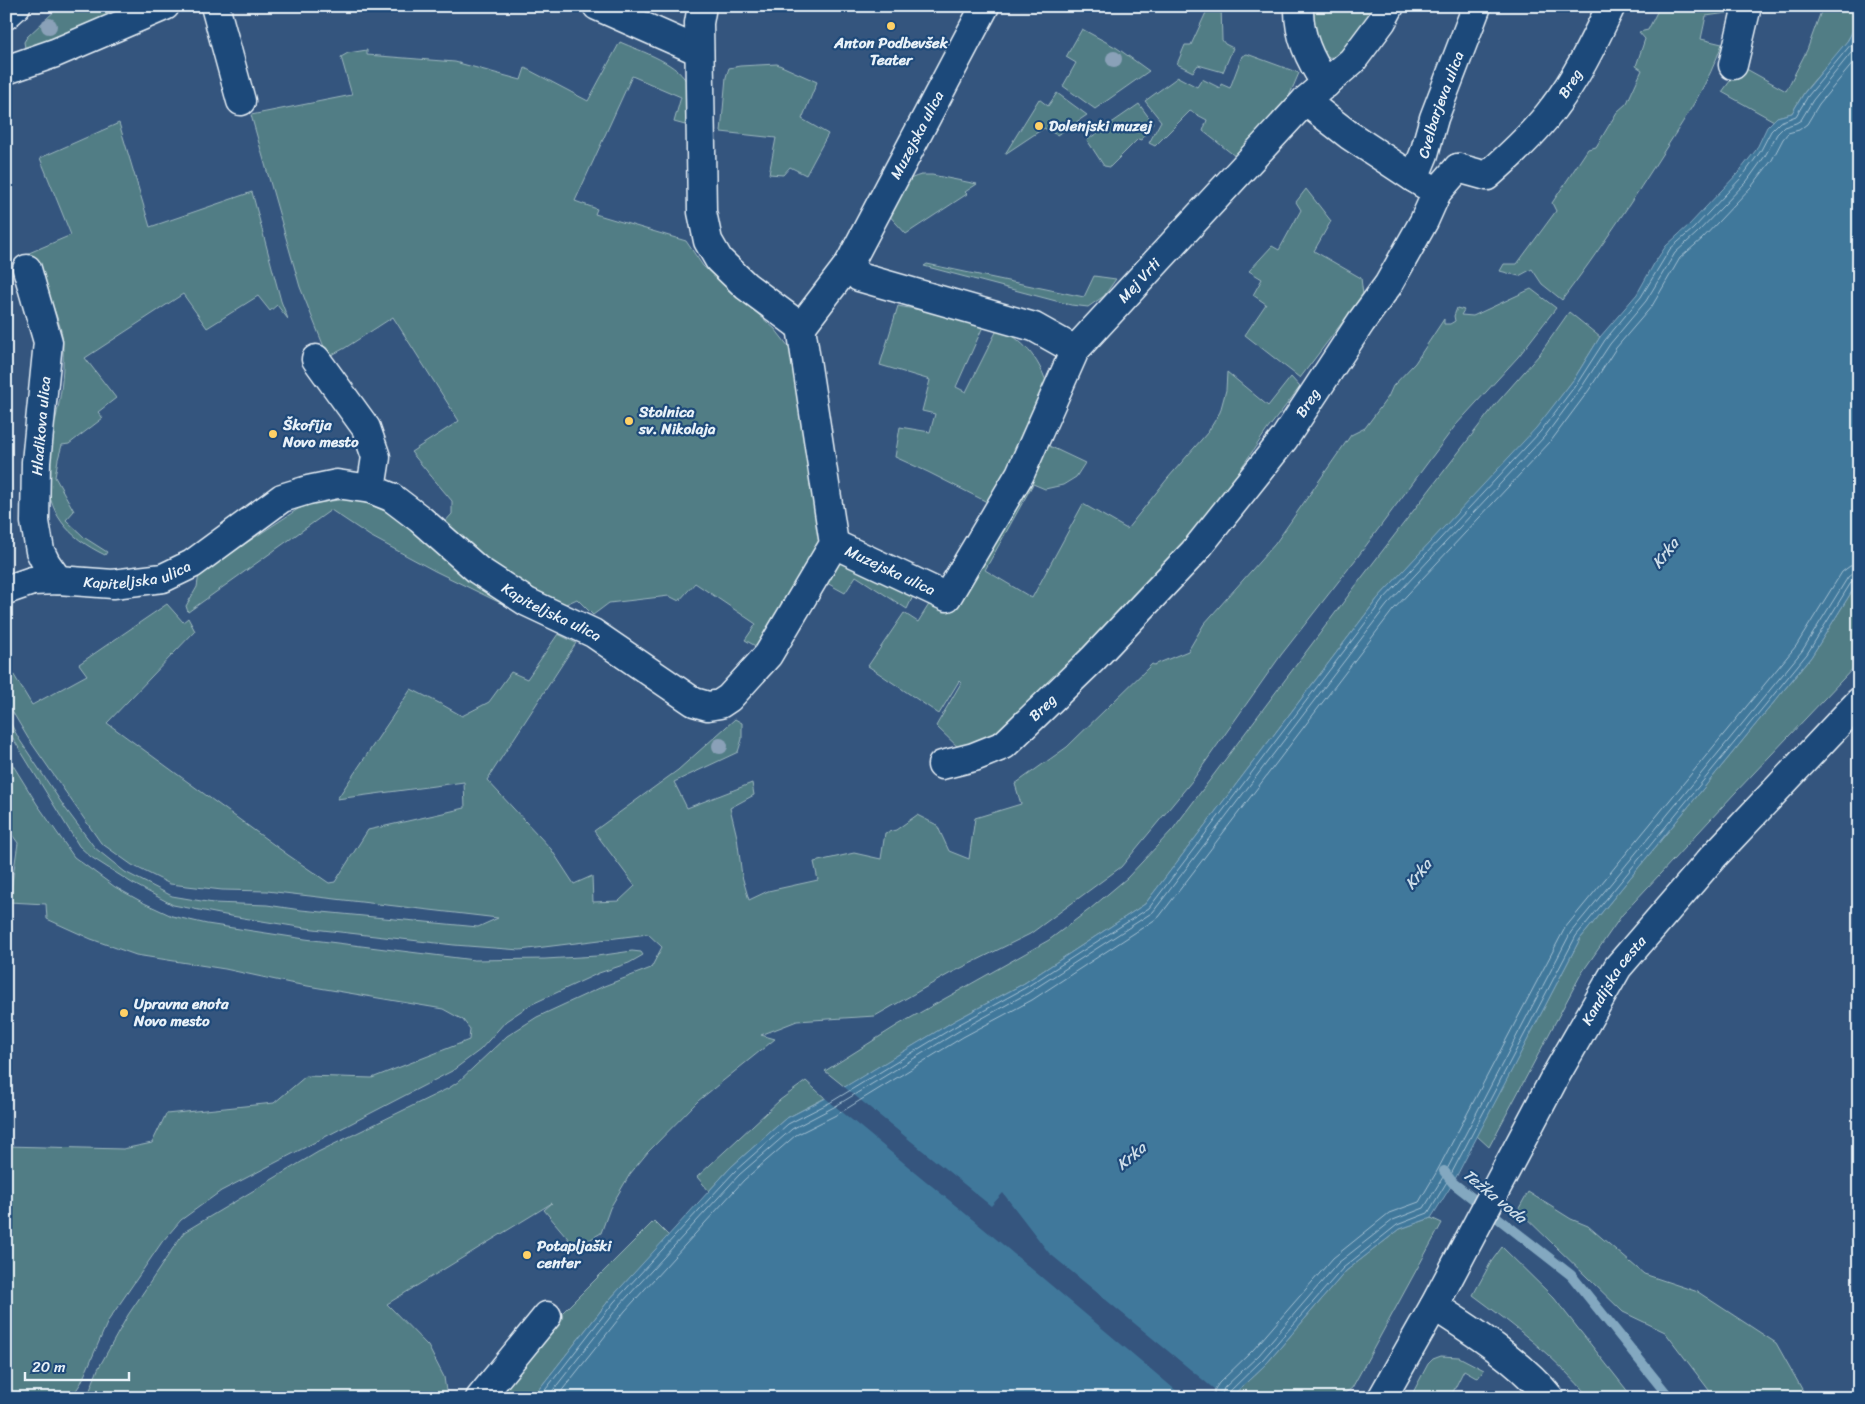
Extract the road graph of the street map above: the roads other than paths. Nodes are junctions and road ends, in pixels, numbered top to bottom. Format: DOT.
graph roads {
  1 [pos="165,6"];
  2 [pos="215,6"];
  3 [pos="597,6"];
  4 [pos="702,6"];
  5 [pos="985,6"];
  6 [pos="1299,6"];
  7 [pos="1390,6"];
  8 [pos="1477,6"];
  9 [pos="1612,6"];
  10 [pos="1747,6"];
  11 [pos="699,51"];
  12 [pos="1733,65"];
  13 [pos="6,70"];
  14 [pos="1326,84"];
  15 [pos="241,101"];
  16 [pos="1305,101"];
  17 [pos="1414,178"];
  18 [pos="1437,192"];
  19 [pos="849,264"];
  20 [pos="27,269"];
  21 [pos="801,327"];
  22 [pos="1075,350"];
  23 [pos="316,359"];
  24 [pos="371,489"];
  25 [pos="834,544"];
  26 [pos="58,580"];
  27 [pos="6,590"];
  28 [pos="947,597"];
  29 [pos="1859,702"];
  30 [pos="942,765"];
  31 [pos="1434,1306"];
  32 [pos="547,1316"];
  33 [pos="480,1398"];
  34 [pos="1382,1398"];
  35 [pos="1550,1398"];
  1 -- 13 [label="street"];
  2 -- 15 [label="street"];
  3 -- 11 [label="street"];
  4 -- 11 [label="street"];
  5 -- 19 [label="street, Muzejska ulica"];
  6 -- 14 [label="street"];
  7 -- 14 [label="street, Mej Vrti"];
  8 -- 17 [label="street, Cvelbarjeva ulica"];
  9 -- 18 [label="street, Breg"];
  10 -- 12 [label="street"];
  11 -- 21 [label="street"];
  14 -- 16 [label="street, Mej Vrti"];
  16 -- 17 [label="street"];
  16 -- 22 [label="street, Mej Vrti"];
  17 -- 18 [label="street, Cvelbarjeva ulica"];
  18 -- 30 [label="street, Breg"];
  19 -- 21 [label="street, Muzejska ulica"];
  19 -- 22 [label="street"];
  20 -- 26 [label="street, Hladikova ulica"];
  21 -- 25 [label="street"];
  22 -- 28 [label="street, Mej Vrti"];
  23 -- 24 [label="street"];
  24 -- 25 [label="street, Kapiteljska ulica"];
  24 -- 26 [label="street, Kapiteljska ulica"];
  25 -- 28 [label="street, Muzejska ulica"];
  26 -- 27 [label="street, Kapiteljska ulica"];
  29 -- 31 [label="street, Kandijska cesta"];
  31 -- 34 [label="street, Kandijska cesta"];
  31 -- 35 [label="street"];
  32 -- 33 [label="street"];
}
